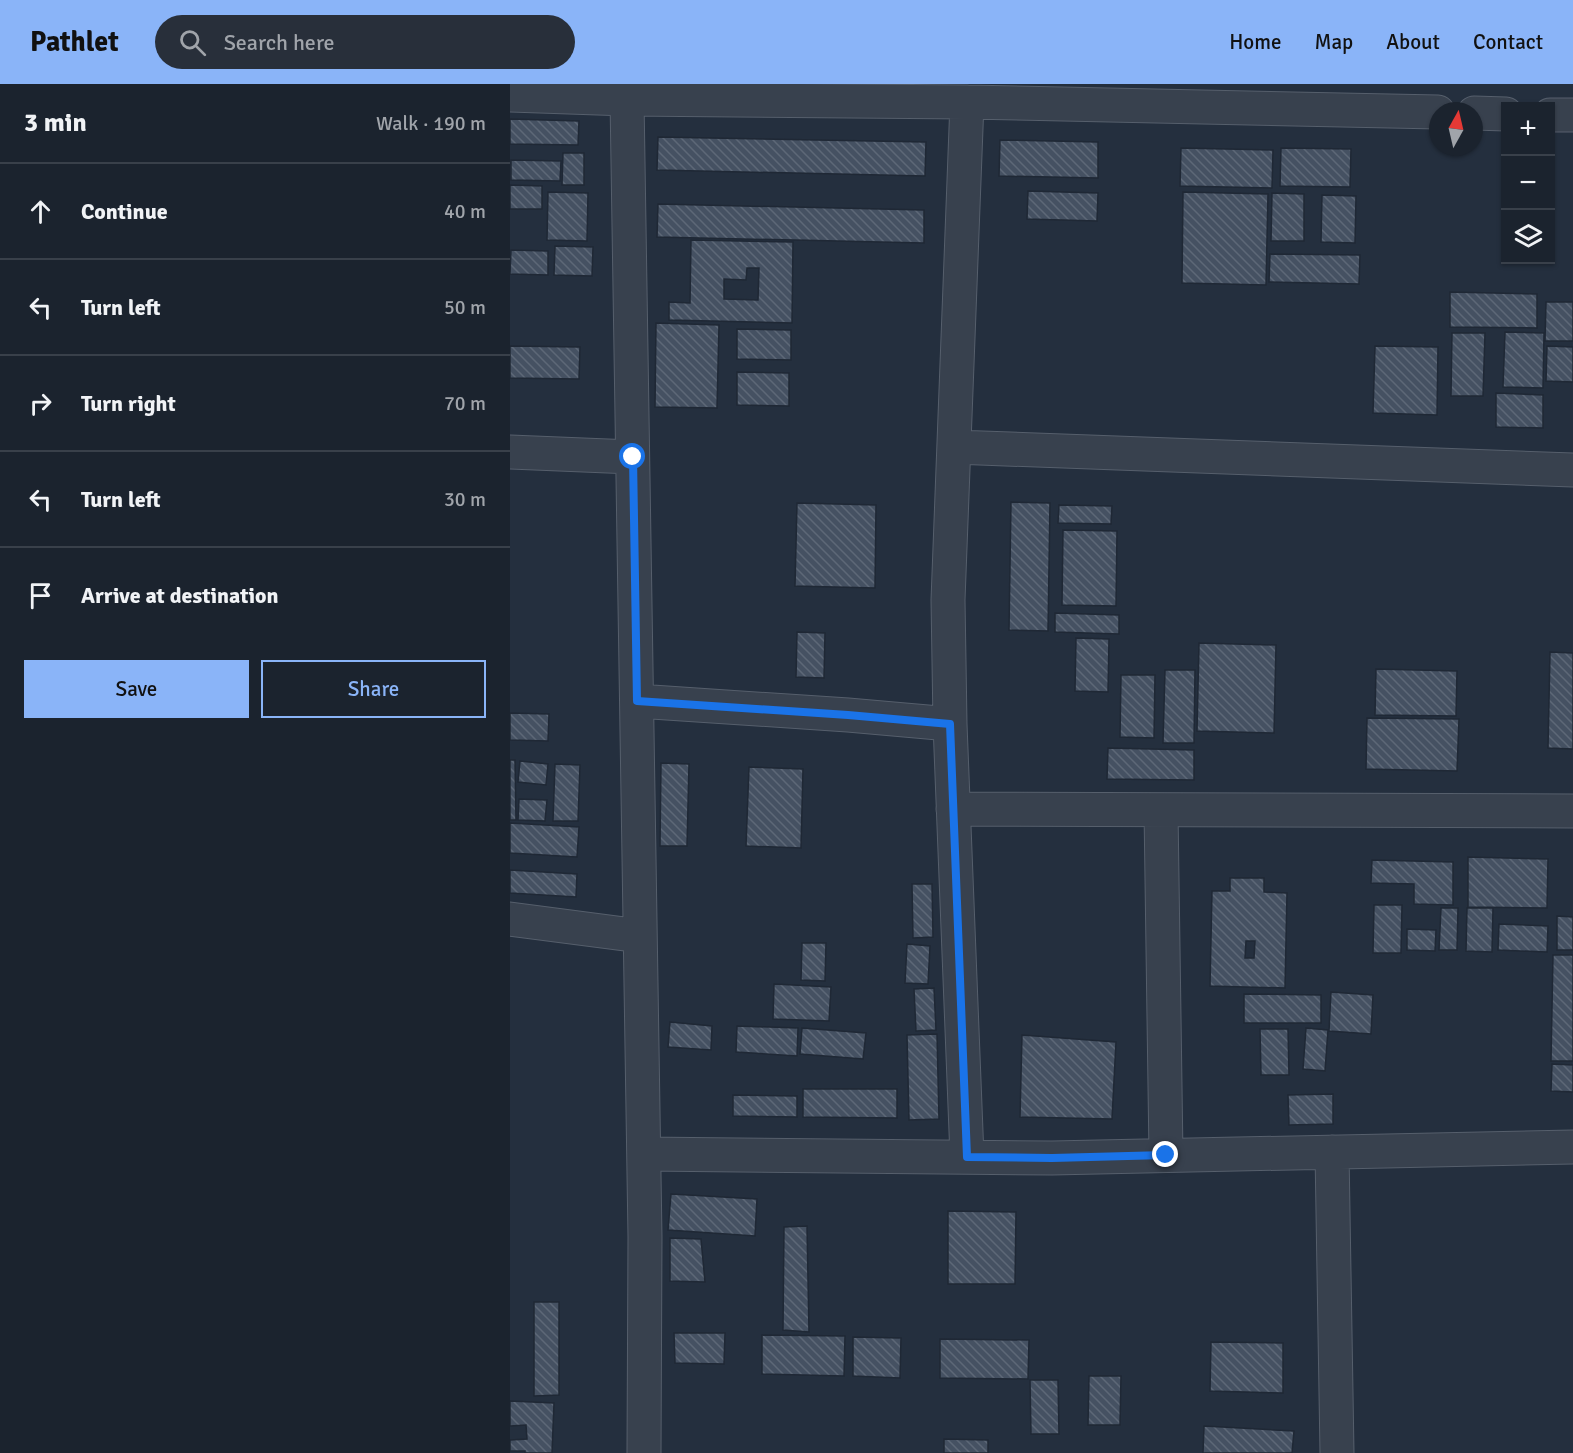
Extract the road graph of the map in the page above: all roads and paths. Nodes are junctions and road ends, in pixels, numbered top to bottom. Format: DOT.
graph roads {
  1 [pos="510,95"];
  2 [pos="627,99"];
  3 [pos="967,102"];
  4 [pos="1429,112"];
  5 [pos="1483,113"];
  6 [pos="1501,114"];
  7 [pos="1555,115"];
  8 [pos="1573,115"];
  9 [pos="954,447"];
  10 [pos="510,452"];
  11 [pos="633,457"];
  12 [pos="1573,470"];
  13 [pos="637,701"];
  14 [pos="950,724"];
  15 [pos="953,809"];
  16 [pos="1161,810"];
  17 [pos="1573,811"];
  18 [pos="510,919"];
  19 [pos="640,936"];
  20 [pos="1573,1147"];
  21 [pos="1332,1152"];
  22 [pos="644,1154"];
  23 [pos="1166,1155"];
  24 [pos="967,1157"];
  25 [pos="644,1453"];
  26 [pos="1337,1453"];
  1 -- 2 [label="street"];
  2 -- 3 [label="street"];
  2 -- 11 [label="street"];
  3 -- 4 [label="street"];
  3 -- 9 [label="street"];
  5 -- 6 [label="street"];
  7 -- 8 [label="street"];
  9 -- 12 [label="street"];
  9 -- 14 [label="street"];
  10 -- 11 [label="street"];
  11 -- 13 [label="street"];
  13 -- 14 [label="street"];
  13 -- 19 [label="street"];
  14 -- 15 [label="street"];
  15 -- 16 [label="street"];
  15 -- 24 [label="street"];
  16 -- 17 [label="street"];
  16 -- 23 [label="street"];
  18 -- 19 [label="street"];
  19 -- 22 [label="street"];
  20 -- 21 [label="street"];
  21 -- 23 [label="street"];
  21 -- 26 [label="street"];
  22 -- 24 [label="street"];
  22 -- 25 [label="street"];
  23 -- 24 [label="street"];
}
